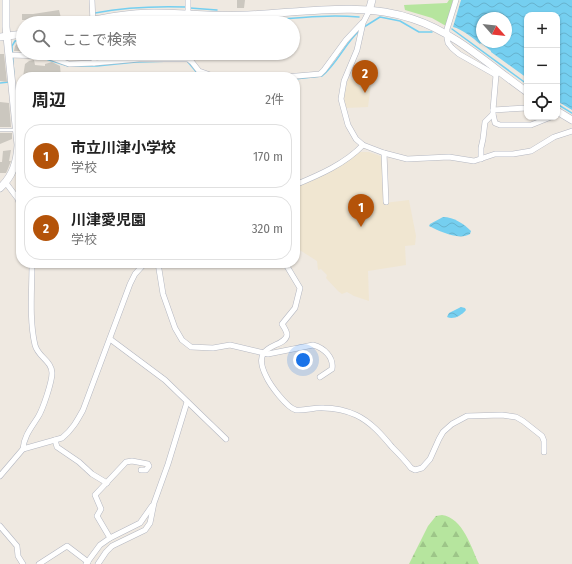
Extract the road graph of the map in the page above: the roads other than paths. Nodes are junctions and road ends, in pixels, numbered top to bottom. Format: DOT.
graph roads {
  1 [pos="6,0"];
  2 [pos="92,0"];
  3 [pos="188,0"];
  4 [pos="372,0"];
  5 [pos="456,0"];
  6 [pos="188,10"];
  7 [pos="368,11"];
  8 [pos="216,15"];
  9 [pos="93,16"];
  10 [pos="117,16"];
  11 [pos="188,16"];
  12 [pos="221,16"];
  13 [pos="278,16"];
  14 [pos="362,27"];
  15 [pos="447,34"];
  16 [pos="16,35"];
  17 [pos="4,37"];
  18 [pos="12,55"];
  19 [pos="16,55"];
  20 [pos="58,60"];
  21 [pos="133,60"];
  22 [pos="190,60"];
  23 [pos="94,63"];
  24 [pos="202,72"];
  25 [pos="497,73"];
  26 [pos="300,76"];
  27 [pos="524,90"];
  28 [pos="16,98"];
  29 [pos="524,108"];
  30 [pos="493,112"];
  31 [pos="560,114"];
  32 [pos="544,120"];
  33 [pos="572,120"];
  34 [pos="0,130"];
  35 [pos="16,131"];
  36 [pos="572,131"];
  37 [pos="363,145"];
  38 [pos="384,153"];
  39 [pos="481,159"];
  40 [pos="16,164"];
  41 [pos="6,183"];
  42 [pos="300,183"];
  43 [pos="0,188"];
  44 [pos="16,196"];
  45 [pos="386,202"];
  46 [pos="32,268"];
  47 [pos="140,268"];
  48 [pos="159,268"];
  49 [pos="288,268"];
  50 [pos="110,338"];
  51 [pos="264,352"];
  52 [pos="320,377"];
  53 [pos="187,402"];
  54 [pos="226,439"];
  55 [pos="56,440"];
  56 [pos="23,449"];
  57 [pos="544,452"];
  58 [pos="141,470"];
  59 [pos="0,476"];
  60 [pos="107,483"];
  61 [pos="154,503"];
  62 [pos="0,526"];
  63 [pos="110,538"];
  64 [pos="21,563"];
  65 [pos="87,563"];
  66 [pos="39,564"];
  67 [pos="98,564"];
  1 -- 17 [label="street"];
  2 -- 9 [label="street"];
  3 -- 6 [label="street"];
  4 -- 7 [label="street"];
  5 -- 15 [label="street"];
  6 -- 8 [label="street"];
  6 -- 10 [label="street"];
  6 -- 11 [label="street"];
  7 -- 13 [label="street"];
  7 -- 14 [label="street"];
  7 -- 15 [label="street"];
  8 -- 12 [label="street"];
  14 -- 26 [label="street"];
  14 -- 37 [label="street"];
  15 -- 25 [label="street"];
  16 -- 17 [label="street"];
  17 -- 18 [label="street"];
  18 -- 19 [label="street"];
  18 -- 28 [label="street"];
  20 -- 23 [label="street"];
  21 -- 23 [label="street"];
  22 -- 24 [label="street"];
  25 -- 27 [label="street"];
  25 -- 30 [label="street"];
  29 -- 30 [label="street"];
  30 -- 32 [label="street"];
  30 -- 39 [label="street"];
  31 -- 33 [label="street"];
  34 -- 35 [label="lane"];
  36 -- 39 [label="street"];
  37 -- 38 [label="street"];
  37 -- 42 [label="street"];
  38 -- 39 [label="street"];
  38 -- 45 [label="street"];
  40 -- 41 [label="street"];
  41 -- 43 [label="street"];
  41 -- 44 [label="street"];
  46 -- 56 [label="street"];
  47 -- 50 [label="street"];
  48 -- 51 [label="street"];
  49 -- 51 [label="street"];
  50 -- 53 [label="street"];
  50 -- 55 [label="street"];
  51 -- 52 [label="street"];
  51 -- 57 [label="street"];
  53 -- 54 [label="street"];
  53 -- 61 [label="street"];
  55 -- 56 [label="street"];
  55 -- 60 [label="street"];
  56 -- 59 [label="street"];
  58 -- 60 [label="street"];
  60 -- 63 [label="street"];
  61 -- 63 [label="street"];
  61 -- 67 [label="street"];
  62 -- 64 [label="street"];
  63 -- 65 [label="street"];
  65 -- 66 [label="street"];
}
